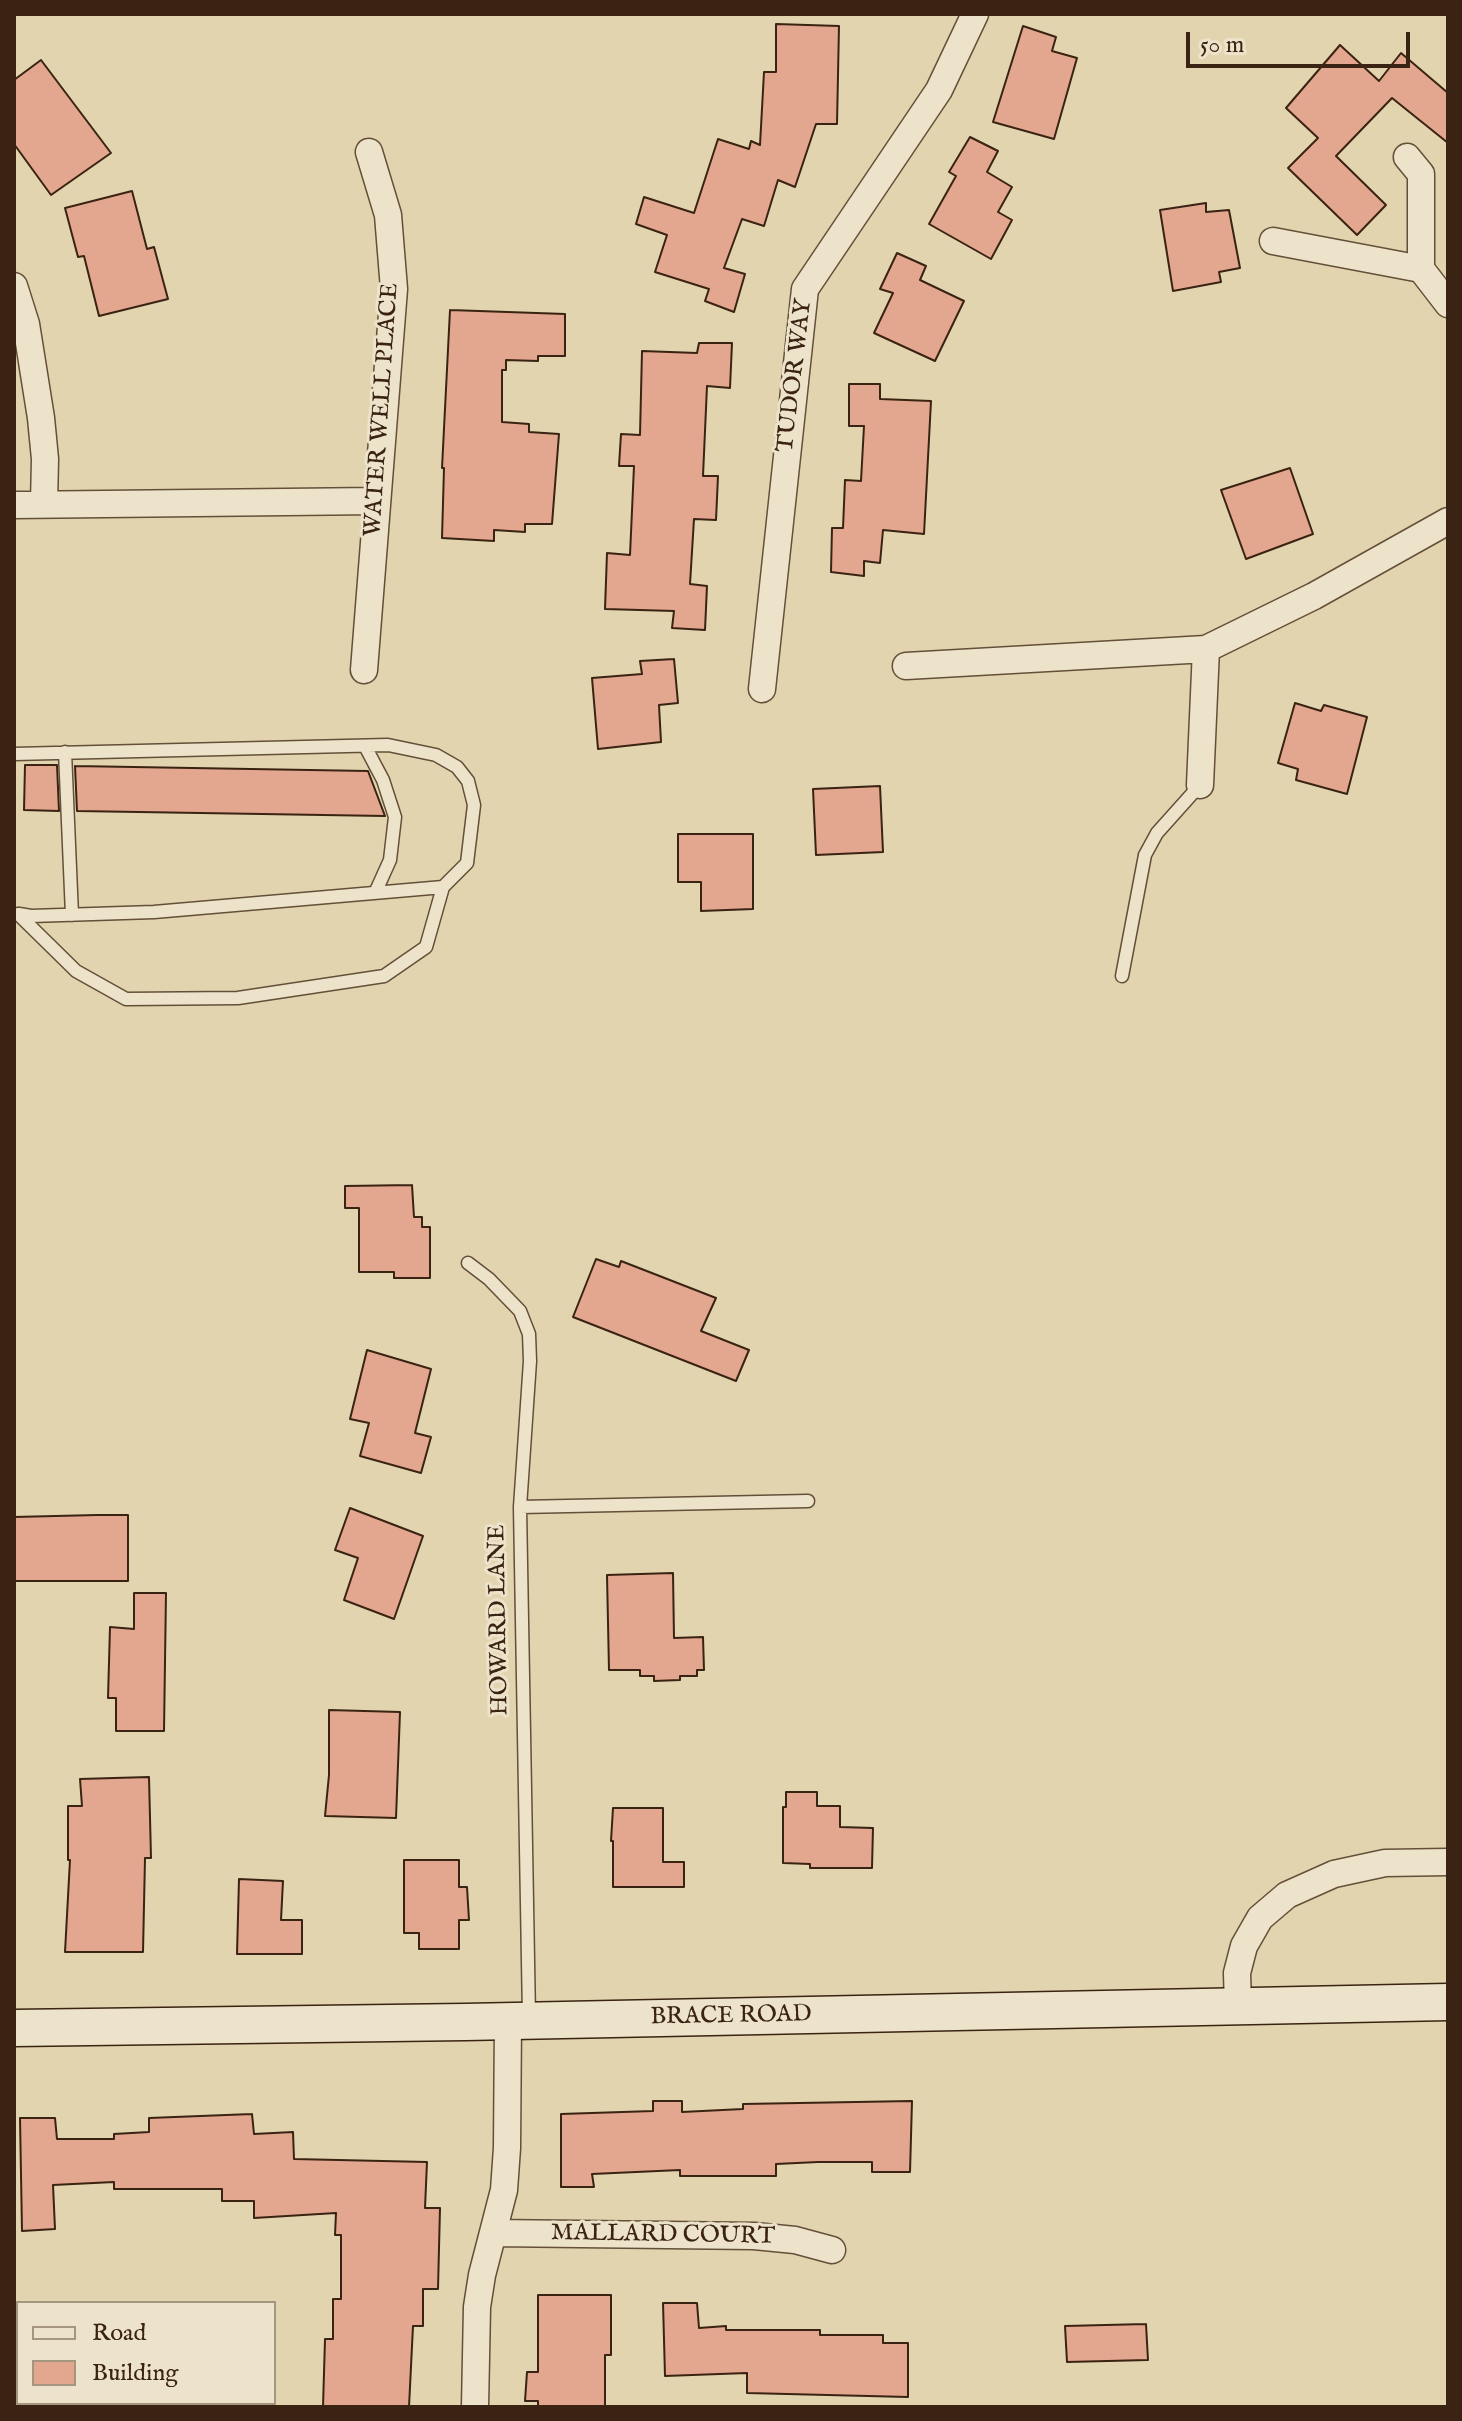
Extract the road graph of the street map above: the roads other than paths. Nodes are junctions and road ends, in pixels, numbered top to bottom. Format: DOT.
graph roads {
  1 [pos="975,14"];
  2 [pos="369,152"];
  3 [pos="1407,157"];
  4 [pos="1273,241"];
  5 [pos="1421,269"];
  6 [pos="14,286"];
  7 [pos="1448,304"];
  8 [pos="376,501"];
  9 [pos="44,504"];
  10 [pos="14,505"];
  11 [pos="1448,521"];
  12 [pos="1206,649"];
  13 [pos="906,666"];
  14 [pos="364,670"];
  15 [pos="762,689"];
  16 [pos="365,746"];
  17 [pos="65,752"];
  18 [pos="14,754"];
  19 [pos="1200,785"];
  20 [pos="443,887"];
  21 [pos="376,891"];
  22 [pos="16,914"];
  23 [pos="72,915"];
  24 [pos="1122,976"];
  25 [pos="468,1263"];
  26 [pos="808,1501"];
  27 [pos="520,1507"];
  28 [pos="1448,1862"];
  29 [pos="1448,2002"];
  30 [pos="1238,2006"];
  31 [pos="518,2020"];
  32 [pos="14,2028"];
  33 [pos="493,2233"];
  34 [pos="832,2250"];
  35 [pos="475,2407"];
  1 -- 15 [label="street, TUDOR WAY"];
  2 -- 8 [label="street, WATER WELL PLACE"];
  3 -- 5 [label="street"];
  4 -- 5 [label="street"];
  5 -- 7 [label="street"];
  6 -- 9 [label="street"];
  8 -- 9 [label="street"];
  8 -- 14 [label="street, WATER WELL PLACE"];
  9 -- 10 [label="street"];
  11 -- 12 [label="street"];
  12 -- 13 [label="street"];
  12 -- 19 [label="street"];
  16 -- 17 [label="lane"];
  16 -- 20 [label="lane"];
  16 -- 21 [label="lane"];
  17 -- 18 [label="lane"];
  17 -- 23 [label="lane"];
  19 -- 24 [label="lane"];
  20 -- 21 [label="lane"];
  20 -- 22 [label="lane"];
  21 -- 23 [label="lane"];
  22 -- 23 [label="lane"];
  25 -- 27 [label="lane"];
  26 -- 27 [label="lane, HOWARD LANE"];
  27 -- 31 [label="lane, HOWARD LANE"];
  28 -- 30 [label="street"];
  29 -- 30 [label="street, BRACE ROAD"];
  30 -- 31 [label="street, BRACE ROAD"];
  31 -- 32 [label="street, BRACE ROAD"];
  31 -- 33 [label="street"];
  33 -- 34 [label="street, MALLARD COURT"];
  33 -- 35 [label="street"];
}
